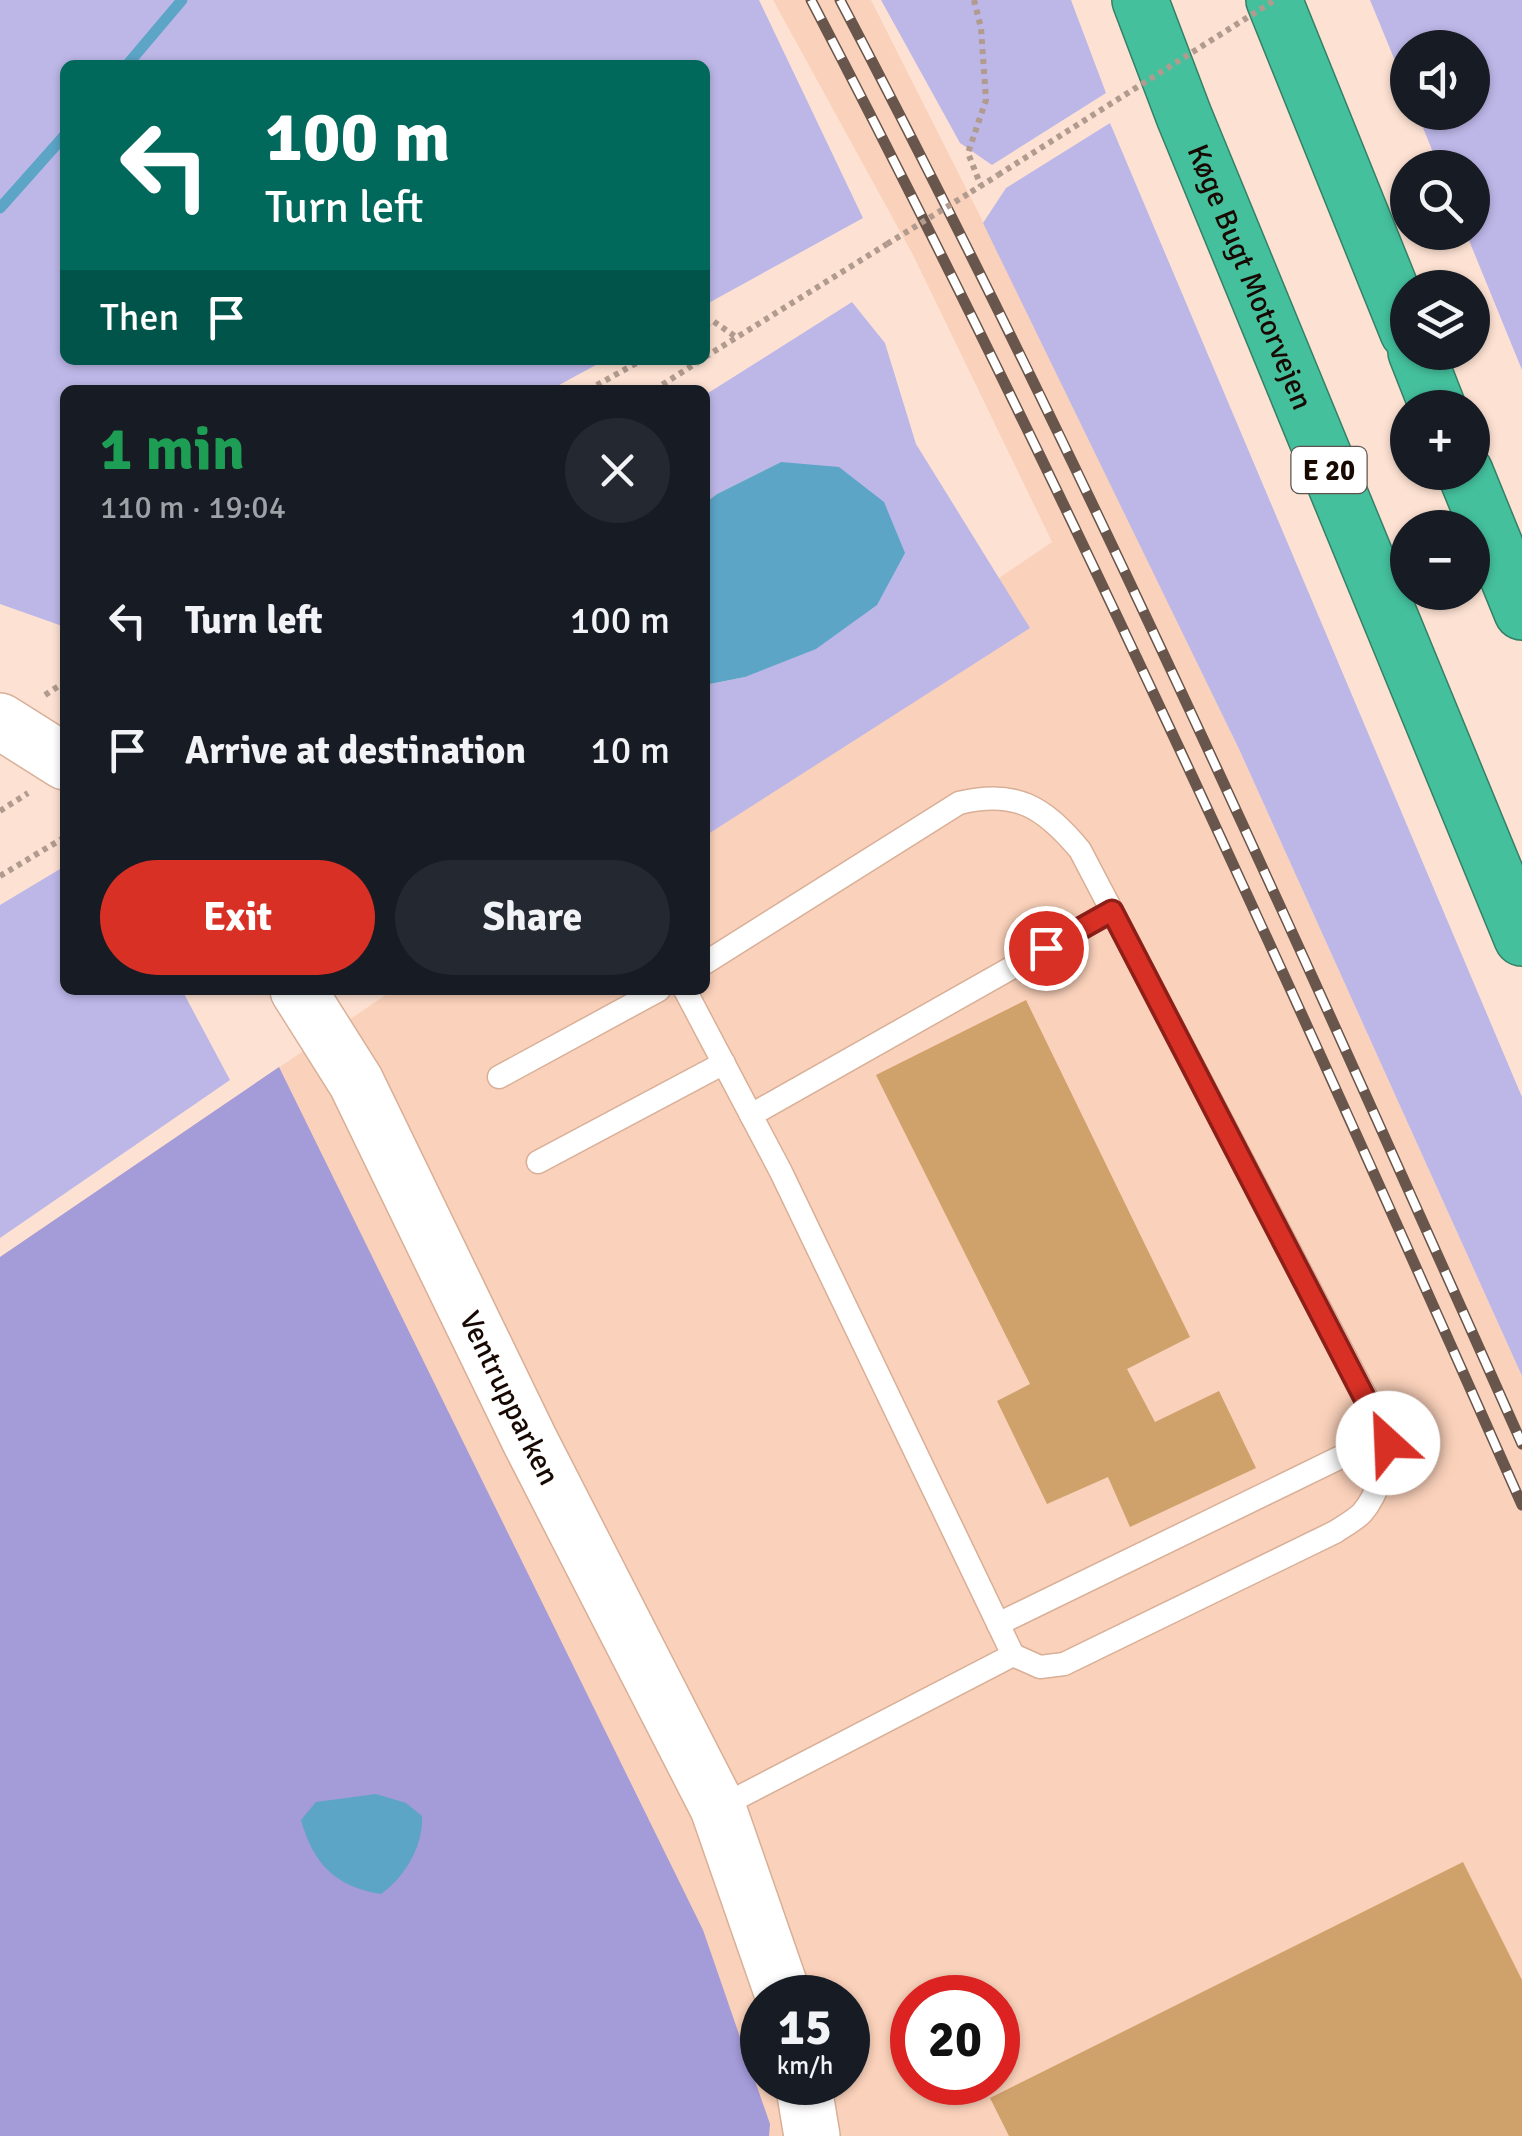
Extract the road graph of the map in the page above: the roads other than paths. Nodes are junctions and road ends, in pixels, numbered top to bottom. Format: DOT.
graph roads {
  1 [pos="1140,0"];
  2 [pos="1274,0"];
  3 [pos="1390,287"];
  4 [pos="1472,490"];
  5 [pos="1522,612"];
  6 [pos="0,721"];
  7 [pos="60,759"];
  8 [pos="1112,911"];
  9 [pos="1522,938"];
  10 [pos="710,960"];
  11 [pos="301,995"];
  12 [pos="650,995"];
  13 [pos="689,995"];
  14 [pos="724,1063"];
  15 [pos="499,1077"];
  16 [pos="751,1115"];
  17 [pos="538,1162"];
  18 [pos="1386,1436"];
  19 [pos="998,1624"];
  20 [pos="1014,1655"];
  21 [pos="718,1808"];
  22 [pos="776,1975"];
  23 [pos="807,2105"];
  24 [pos="812,2136"];
  1 -- 9 [label="highway, Køge Bugt Motorvejen / E 20"];
  2 -- 3 [label="highway"];
  4 -- 5 [label="highway"];
  6 -- 7 [label="street"];
  8 -- 10 [label="lane"];
  8 -- 16 [label="lane"];
  8 -- 18 [label="lane"];
  11 -- 21 [label="street, Ventrupparken"];
  12 -- 15 [label="lane"];
  13 -- 14 [label="lane"];
  14 -- 16 [label="lane"];
  14 -- 17 [label="lane"];
  16 -- 19 [label="lane"];
  18 -- 19 [label="lane"];
  18 -- 20 [label="lane"];
  19 -- 20 [label="lane"];
  20 -- 21 [label="lane"];
  21 -- 22 [label="street, Ventrupparken"];
  23 -- 24 [label="street"];
}
